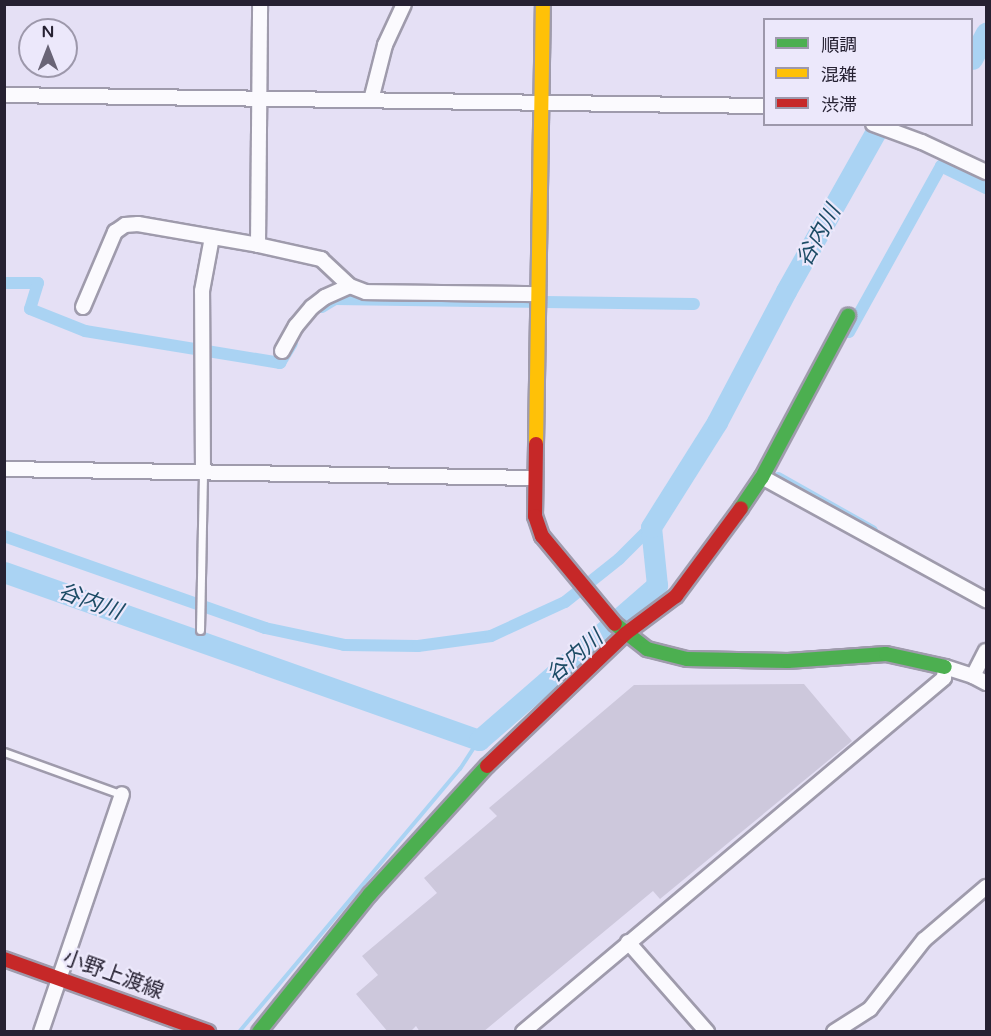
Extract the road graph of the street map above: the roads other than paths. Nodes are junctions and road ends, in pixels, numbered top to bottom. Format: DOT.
graph roads {
  1 [pos="260,4"];
  2 [pos="404,4"];
  3 [pos="543,4"];
  4 [pos="4,95"];
  5 [pos="258,98"];
  6 [pos="371,100"];
  7 [pos="541,102"];
  8 [pos="763,106"];
  9 [pos="878,126"];
  10 [pos="987,172"];
  11 [pos="212,237"];
  12 [pos="258,244"];
  13 [pos="350,286"];
  14 [pos="538,294"];
  15 [pos="83,307"];
  16 [pos="848,316"];
  17 [pos="282,351"];
  18 [pos="4,469"];
  19 [pos="203,473"];
  20 [pos="762,477"];
  21 [pos="535,478"];
  22 [pos="987,600"];
  23 [pos="200,630"];
  24 [pos="622,632"];
  25 [pos="987,651"];
  26 [pos="945,668"];
  27 [pos="973,676"];
  28 [pos="987,683"];
  29 [pos="4,752"];
  30 [pos="124,795"];
  31 [pos="987,887"];
  32 [pos="628,942"];
  33 [pos="4,959"];
  34 [pos="60,979"];
  35 [pos="41,1032"];
  36 [pos="208,1032"];
  37 [pos="259,1032"];
  38 [pos="523,1032"];
  39 [pos="706,1032"];
  40 [pos="834,1032"];
  1 -- 5 [label="street"];
  2 -- 6 [label="street"];
  3 -- 7 [label="street"];
  4 -- 5 [label="street"];
  5 -- 6 [label="street"];
  5 -- 12 [label="street"];
  6 -- 7 [label="street"];
  7 -- 8 [label="street"];
  7 -- 14 [label="street"];
  9 -- 10 [label="street"];
  11 -- 12 [label="street"];
  11 -- 15 [label="street"];
  11 -- 19 [label="street"];
  12 -- 13 [label="street"];
  13 -- 14 [label="street"];
  13 -- 17 [label="street"];
  14 -- 21 [label="street"];
  16 -- 20 [label="street"];
  18 -- 19 [label="street"];
  19 -- 21 [label="street"];
  19 -- 23 [label="lane"];
  20 -- 22 [label="street"];
  20 -- 24 [label="street"];
  21 -- 24 [label="street"];
  24 -- 26 [label="street"];
  24 -- 37 [label="street"];
  25 -- 27 [label="street"];
  26 -- 27 [label="street"];
  26 -- 32 [label="street"];
  27 -- 28 [label="street"];
  29 -- 30 [label="lane"];
  30 -- 34 [label="street"];
  31 -- 40 [label="street"];
  32 -- 38 [label="street"];
  32 -- 39 [label="street"];
  33 -- 34 [label="street, 小野上渡線"];
  34 -- 35 [label="street"];
  34 -- 36 [label="street, 小野上渡線"];
}
